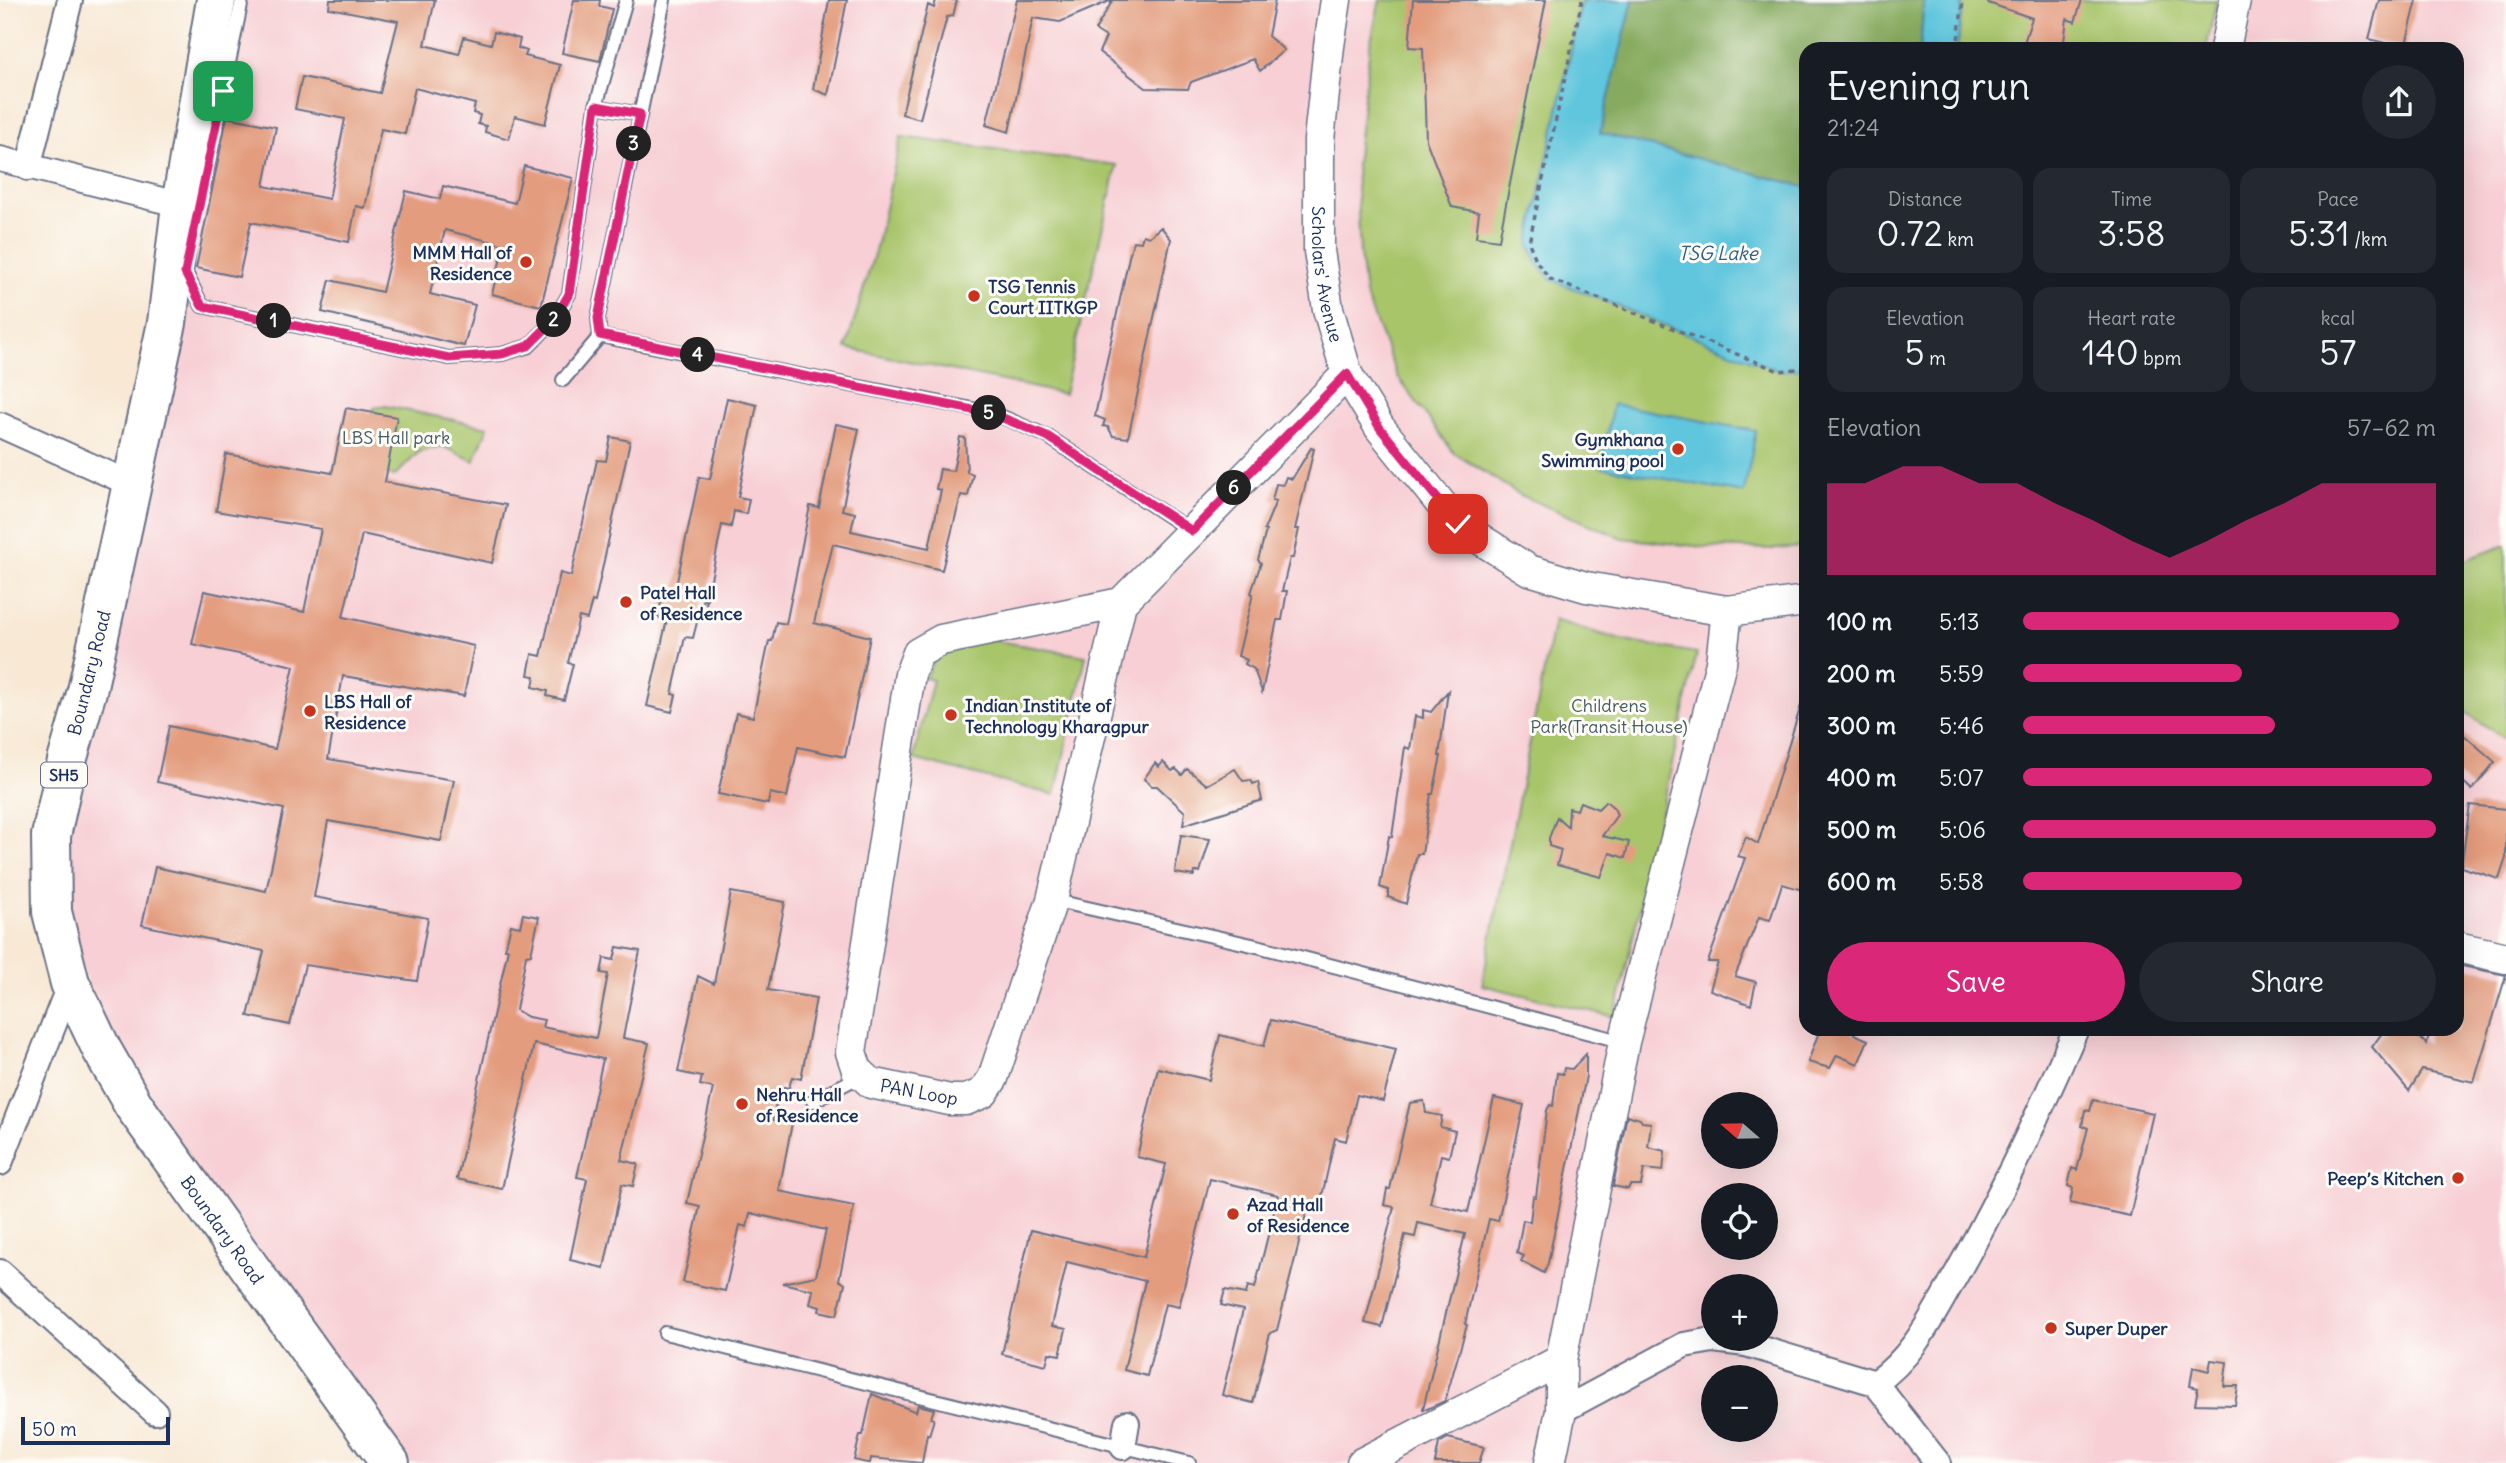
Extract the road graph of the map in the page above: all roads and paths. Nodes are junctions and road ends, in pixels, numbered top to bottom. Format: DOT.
graph roads {
  1 [pos="70,0"];
  2 [pos="216,0"];
  3 [pos="242,0"];
  4 [pos="625,0"];
  5 [pos="664,0"];
  6 [pos="1336,0"];
  7 [pos="1582,0"];
  8 [pos="1963,0"];
  9 [pos="2235,0"];
  10 [pos="1958,42"];
  11 [pos="2226,42"];
  12 [pos="596,106"];
  13 [pos="640,114"];
  14 [pos="0,159"];
  15 [pos="28,167"];
  16 [pos="190,205"];
  17 [pos="188,259"];
  18 [pos="600,335"];
  19 [pos="1799,369"];
  20 [pos="1347,374"];
  21 [pos="563,380"];
  22 [pos="0,425"];
  23 [pos="131,484"];
  24 [pos="1192,531"];
  25 [pos="1799,602"];
  26 [pos="1121,603"];
  27 [pos="1727,611"];
  28 [pos="1052,900"];
  29 [pos="2464,949"];
  30 [pos="2506,958"];
  31 [pos="70,983"];
  32 [pos="2073,1036"];
  33 [pos="1624,1042"];
  34 [pos="863,1075"];
  35 [pos="813,1101"];
  36 [pos="0,1163"];
  37 [pos="0,1272"];
  38 [pos="665,1333"];
  39 [pos="1561,1360"];
  40 [pos="1875,1383"];
  41 [pos="1561,1411"];
  42 [pos="155,1412"];
  43 [pos="1124,1444"];
  44 [pos="390,1463"];
  45 [pos="1189,1463"];
  46 [pos="1362,1463"];
  47 [pos="1550,1463"];
  48 [pos="1938,1463"];
  1 -- 15 [label="street"];
  2 -- 16 [label="main road, Boundary Road / SH5"];
  3 -- 16 [label="lane"];
  4 -- 12 [label="lane"];
  5 -- 13 [label="lane"];
  6 -- 20 [label="street, Scholars' Avenue"];
  7 -- 19 [label="path"];
  8 -- 10 [label="path"];
  9 -- 11 [label="street"];
  12 -- 13 [label="lane"];
  12 -- 17 [label="lane"];
  13 -- 18 [label="lane"];
  14 -- 15 [label="street"];
  15 -- 16 [label="street"];
  16 -- 23 [label="main road, Boundary Road / SH5"];
  18 -- 21 [label="lane"];
  18 -- 24 [label="lane"];
  20 -- 24 [label="street"];
  20 -- 27 [label="street, Scholars' Avenue"];
  22 -- 23 [label="street"];
  23 -- 31 [label="main road, Boundary Road / SH5"];
  24 -- 26 [label="street"];
  25 -- 27 [label="street, Scholars' Avenue"];
  26 -- 28 [label="street, PAN Loop"];
  26 -- 34 [label="street, PAN Loop"];
  27 -- 33 [label="street"];
  28 -- 33 [label="lane"];
  28 -- 34 [label="street, PAN Loop"];
  29 -- 30 [label="street"];
  31 -- 36 [label="street"];
  31 -- 44 [label="main road, Boundary Road / SH5"];
  32 -- 40 [label="street"];
  33 -- 39 [label="street"];
  34 -- 35 [label="lane"];
  37 -- 42 [label="street"];
  38 -- 43 [label="lane"];
  39 -- 41 [label="street"];
  39 -- 46 [label="street"];
  40 -- 41 [label="street"];
  40 -- 48 [label="street"];
  41 -- 47 [label="street"];
  43 -- 45 [label="lane"];
}
